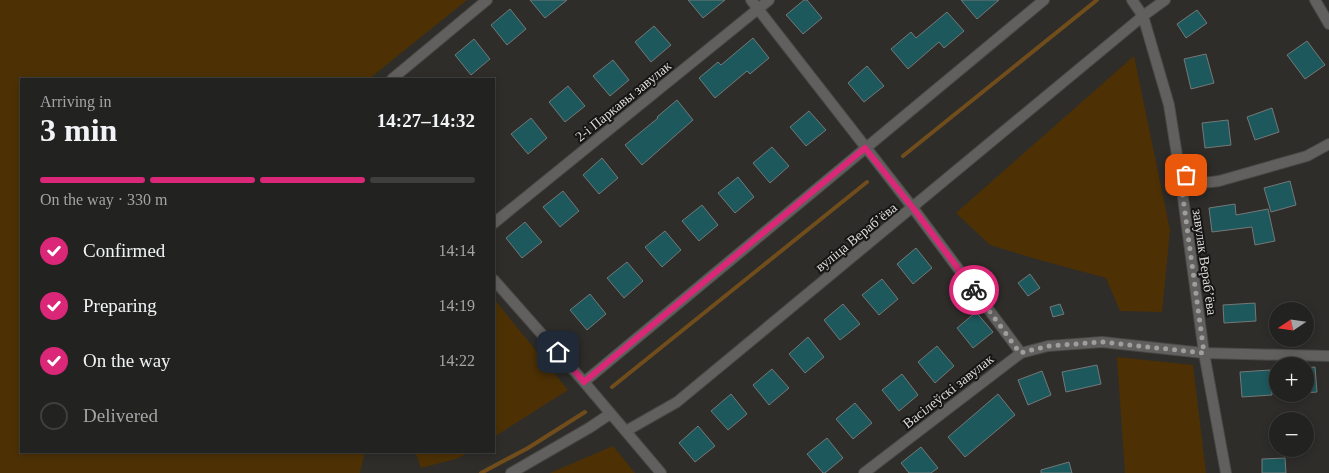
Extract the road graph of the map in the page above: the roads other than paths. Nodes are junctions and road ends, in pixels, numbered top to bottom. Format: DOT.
graph roads {
  1 [pos="487,0"];
  2 [pos="751,0"];
  3 [pos="770,0"];
  4 [pos="1044,0"];
  5 [pos="1132,0"];
  6 [pos="1166,0"];
  7 [pos="1315,0"];
  8 [pos="758,9"];
  9 [pos="1143,16"];
  10 [pos="1329,24"];
  11 [pos="393,78"];
  12 [pos="1329,144"];
  13 [pos="865,148"];
  14 [pos="1179,168"];
  15 [pos="913,208"];
  16 [pos="495,222"];
  17 [pos="495,281"];
  18 [pos="1020,353"];
  19 [pos="1204,353"];
  20 [pos="1329,356"];
  21 [pos="584,382"];
  22 [pos="610,414"];
  23 [pos="626,431"];
  24 [pos="511,473"];
  25 [pos="661,473"];
  26 [pos="864,473"];
  27 [pos="1226,473"];
  1 -- 11 [label="street"];
  2 -- 8 [label="street"];
  3 -- 8 [label="street, 2-і Паркавы завулак"];
  4 -- 13 [label="street"];
  5 -- 9 [label="street, завулак Верабʼёва"];
  6 -- 9 [label="street, вуліца Верабʼёва"];
  7 -- 10 [label="street"];
  8 -- 13 [label="street"];
  8 -- 16 [label="street, 2-і Паркавы завулак"];
  9 -- 14 [label="street, завулак Верабʼёва"];
  9 -- 15 [label="street, вуліца Верабʼёва"];
  12 -- 14 [label="street"];
  13 -- 15 [label="street"];
  13 -- 21 [label="street"];
  14 -- 19 [label="street, завулак Верабʼёва"];
  15 -- 18 [label="street"];
  15 -- 23 [label="street, вуліца Верабʼёва"];
  17 -- 21 [label="street"];
  18 -- 19 [label="street, Васілеўскі завулак"];
  18 -- 26 [label="street, Васілеўскі завулак"];
  19 -- 20 [label="street, Васілеўскі завулак"];
  19 -- 27 [label="street, завулак Верабʼёва"];
  21 -- 22 [label="street"];
  22 -- 23 [label="street"];
  22 -- 24 [label="street"];
  23 -- 25 [label="street"];
}
